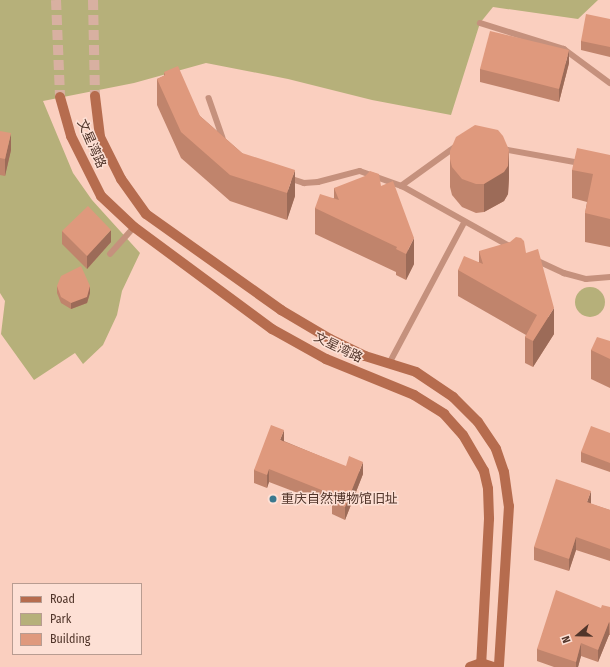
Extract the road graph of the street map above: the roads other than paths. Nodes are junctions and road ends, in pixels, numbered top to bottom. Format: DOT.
graph roads {
  1 [pos="480,23"];
  2 [pos="610,83"];
  3 [pos="95,96"];
  4 [pos="60,97"];
  5 [pos="209,98"];
  6 [pos="228,145"];
  7 [pos="464,145"];
  8 [pos="497,148"];
  9 [pos="588,165"];
  10 [pos="279,175"];
  11 [pos="402,186"];
  12 [pos="464,223"];
  13 [pos="134,227"];
  14 [pos="518,250"];
  15 [pos="110,254"];
  16 [pos="530,256"];
  17 [pos="610,277"];
  18 [pos="390,362"];
  19 [pos="481,665"];
  20 [pos="470,667"];
  21 [pos="493,667"];
  22 [pos="499,667"];
  1 -- 2 [label="lane"];
  3 -- 18 [label="main road, 文星湾路"];
  4 -- 13 [label="main road, 文星湾路"];
  5 -- 6 [label="lane"];
  7 -- 11 [label="lane"];
  8 -- 9 [label="lane"];
  10 -- 11 [label="lane"];
  11 -- 12 [label="lane"];
  12 -- 14 [label="lane"];
  12 -- 18 [label="lane"];
  13 -- 15 [label="lane"];
  13 -- 19 [label="main road, 文星湾路"];
  16 -- 17 [label="lane"];
  18 -- 22 [label="main road, 文星湾路"];
  19 -- 20 [label="main road"];
  19 -- 21 [label="main road"];
}
